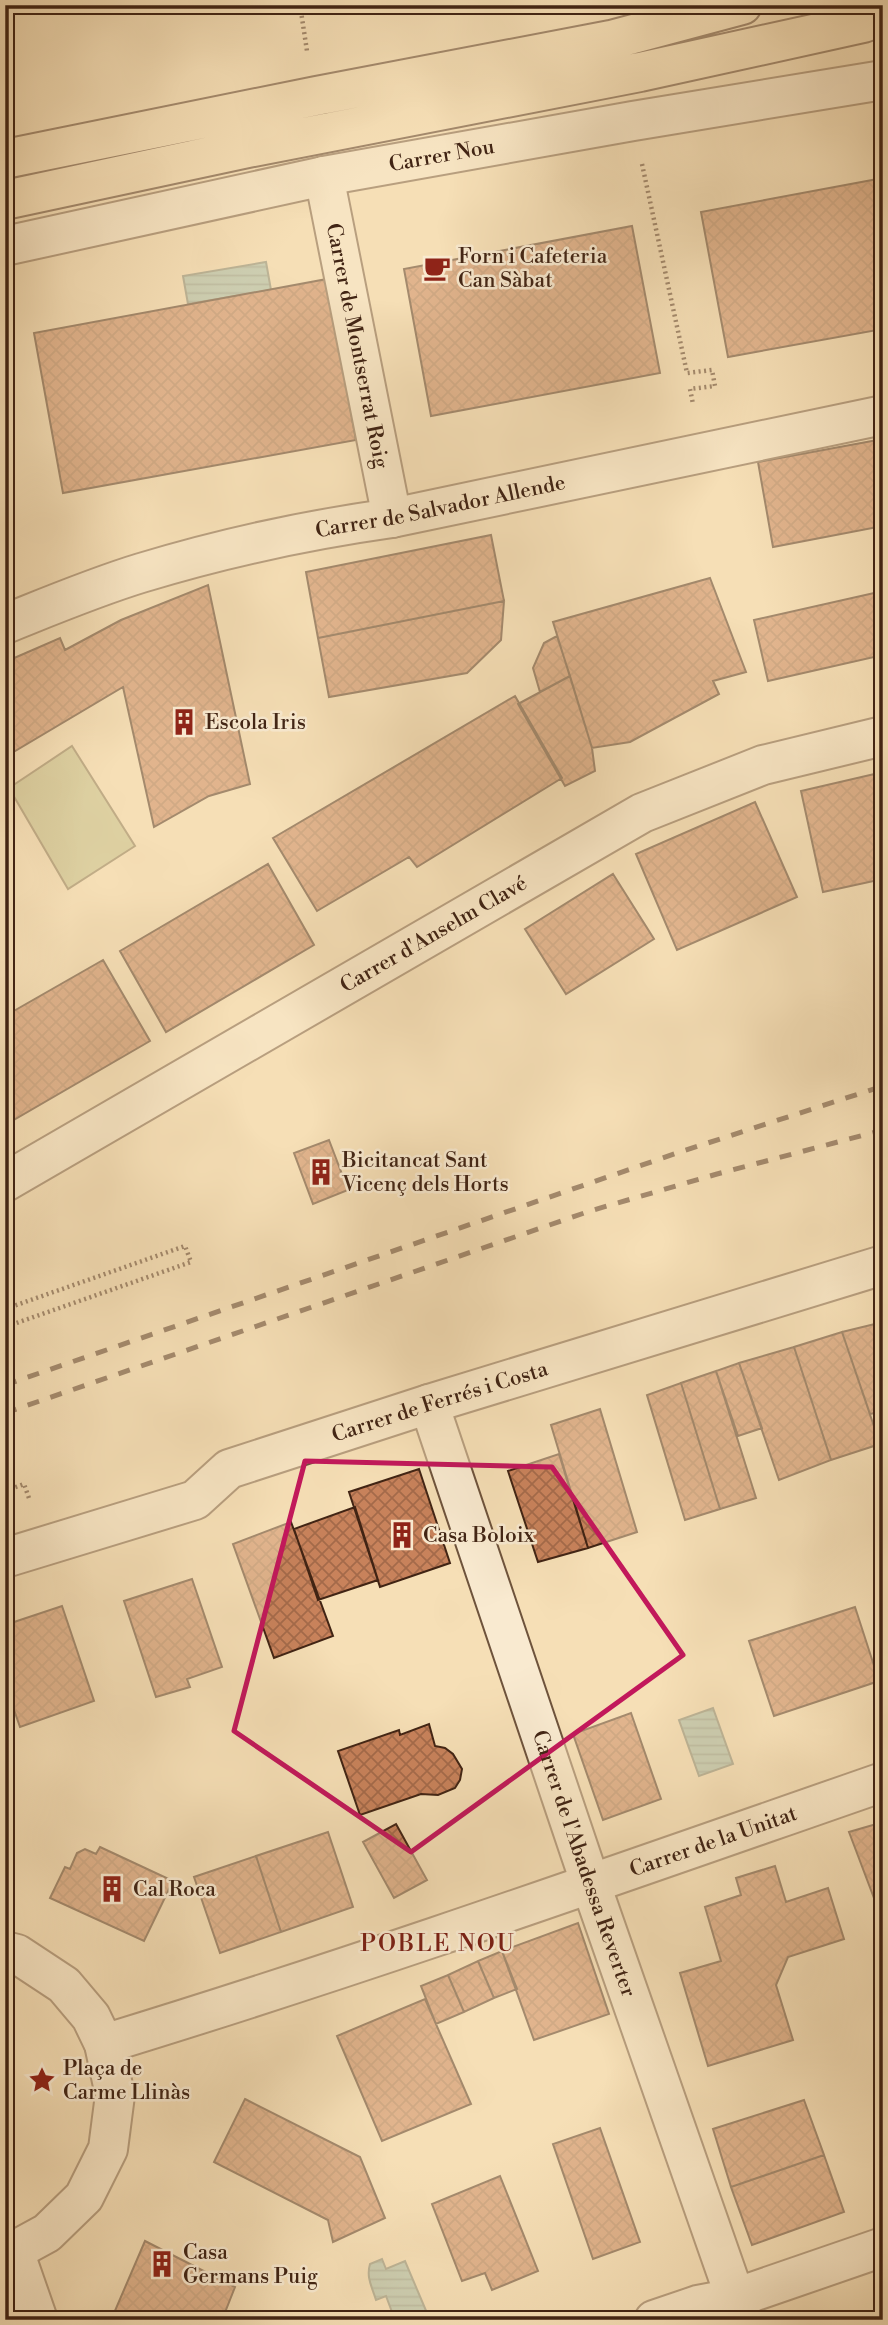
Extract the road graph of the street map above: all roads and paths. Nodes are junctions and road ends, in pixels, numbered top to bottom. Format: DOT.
graph roads {
  1 [pos="742,5"];
  2 [pos="883,16"];
  3 [pos="883,80"];
  4 [pos="633,121"];
  5 [pos="5,159"];
  6 [pos="324,176"];
  7 [pos="5,200"];
  8 [pos="5,246"];
  9 [pos="693,404"];
  10 [pos="883,415"];
  11 [pos="392,517"];
  12 [pos="5,624"];
  13 [pos="883,736"];
  14 [pos="5,1182"];
  15 [pos="883,1265"];
  16 [pos="5,1309"];
  17 [pos="5,1327"];
  18 [pos="429,1404"];
  19 [pos="5,1491"];
  20 [pos="33,1511"];
  21 [pos="5,1558"];
  22 [pos="883,1782"];
  23 [pos="590,1882"];
  24 [pos="5,1951"];
  25 [pos="104,2043"];
  26 [pos="883,2247"];
  27 [pos="10,2252"];
  28 [pos="739,2309"];
  29 [pos="38,2320"];
  30 [pos="654,2320"];
  1 -- 5 [label="main road"];
  2 -- 7 [label="main road"];
  3 -- 4 [label="street, Carrer Nou"];
  4 -- 6 [label="street, Carrer Nou"];
  4 -- 9 [label="path"];
  6 -- 8 [label="street, Carrer Nou"];
  6 -- 11 [label="street, Carrer de Montserrat Roig"];
  10 -- 11 [label="street, Carrer de Salvador Allende"];
  11 -- 12 [label="street, Carrer de Salvador Allende"];
  13 -- 14 [label="street, Carrer d'Anselm Clavé"];
  15 -- 18 [label="street, Carrer de Ferrés i Costa"];
  16 -- 17 [label="path"];
  18 -- 21 [label="street, Carrer de Ferrés i Costa"];
  18 -- 23 [label="street, Carrer de l'Abadessa Reverter"];
  19 -- 20 [label="path"];
  22 -- 23 [label="street, Carrer de la Unitat"];
  23 -- 25 [label="street, Carrer de la Unitat"];
  23 -- 28 [label="street, Carrer de l'Abadessa Reverter"];
  24 -- 25 [label="street"];
  25 -- 27 [label="street"];
  26 -- 28 [label="street"];
  27 -- 29 [label="street"];
  28 -- 30 [label="street"];
}
